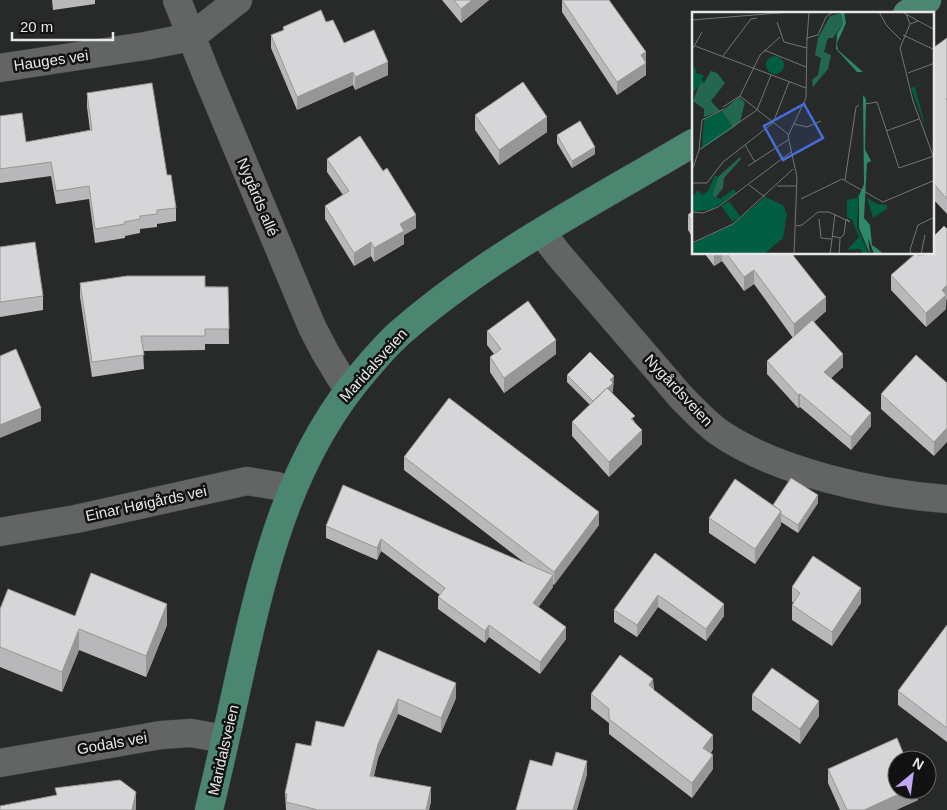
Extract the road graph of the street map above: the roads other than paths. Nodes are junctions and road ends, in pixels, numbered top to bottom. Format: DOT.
graph roads {
  1 [pos="177,0"];
  2 [pos="238,0"];
  3 [pos="927,0"];
  4 [pos="910,12"];
  5 [pos="191,37"];
  6 [pos="0,68"];
  7 [pos="692,144"];
  8 [pos="542,233"];
  9 [pos="348,390"];
  10 [pos="290,491"];
  11 [pos="947,499"];
  12 [pos="0,532"];
  13 [pos="225,739"];
  14 [pos="0,763"];
  15 [pos="210,810"];
  1 -- 5 [label="street, Nygårds allé"];
  2 -- 5 [label="street, Hauges vei"];
  3 -- 4 [label="main road"];
  5 -- 6 [label="street, Hauges vei"];
  5 -- 9 [label="street, Nygårds allé"];
  7 -- 8 [label="main road, Maridalsveien"];
  8 -- 9 [label="main road, Maridalsveien"];
  8 -- 11 [label="street, Nygårdsveien"];
  9 -- 10 [label="main road, Maridalsveien"];
  10 -- 12 [label="street, Einar Høigårds vei"];
  10 -- 13 [label="main road, Maridalsveien"];
  13 -- 14 [label="street, Godals vei"];
  13 -- 15 [label="main road, Maridalsveien"];
}
